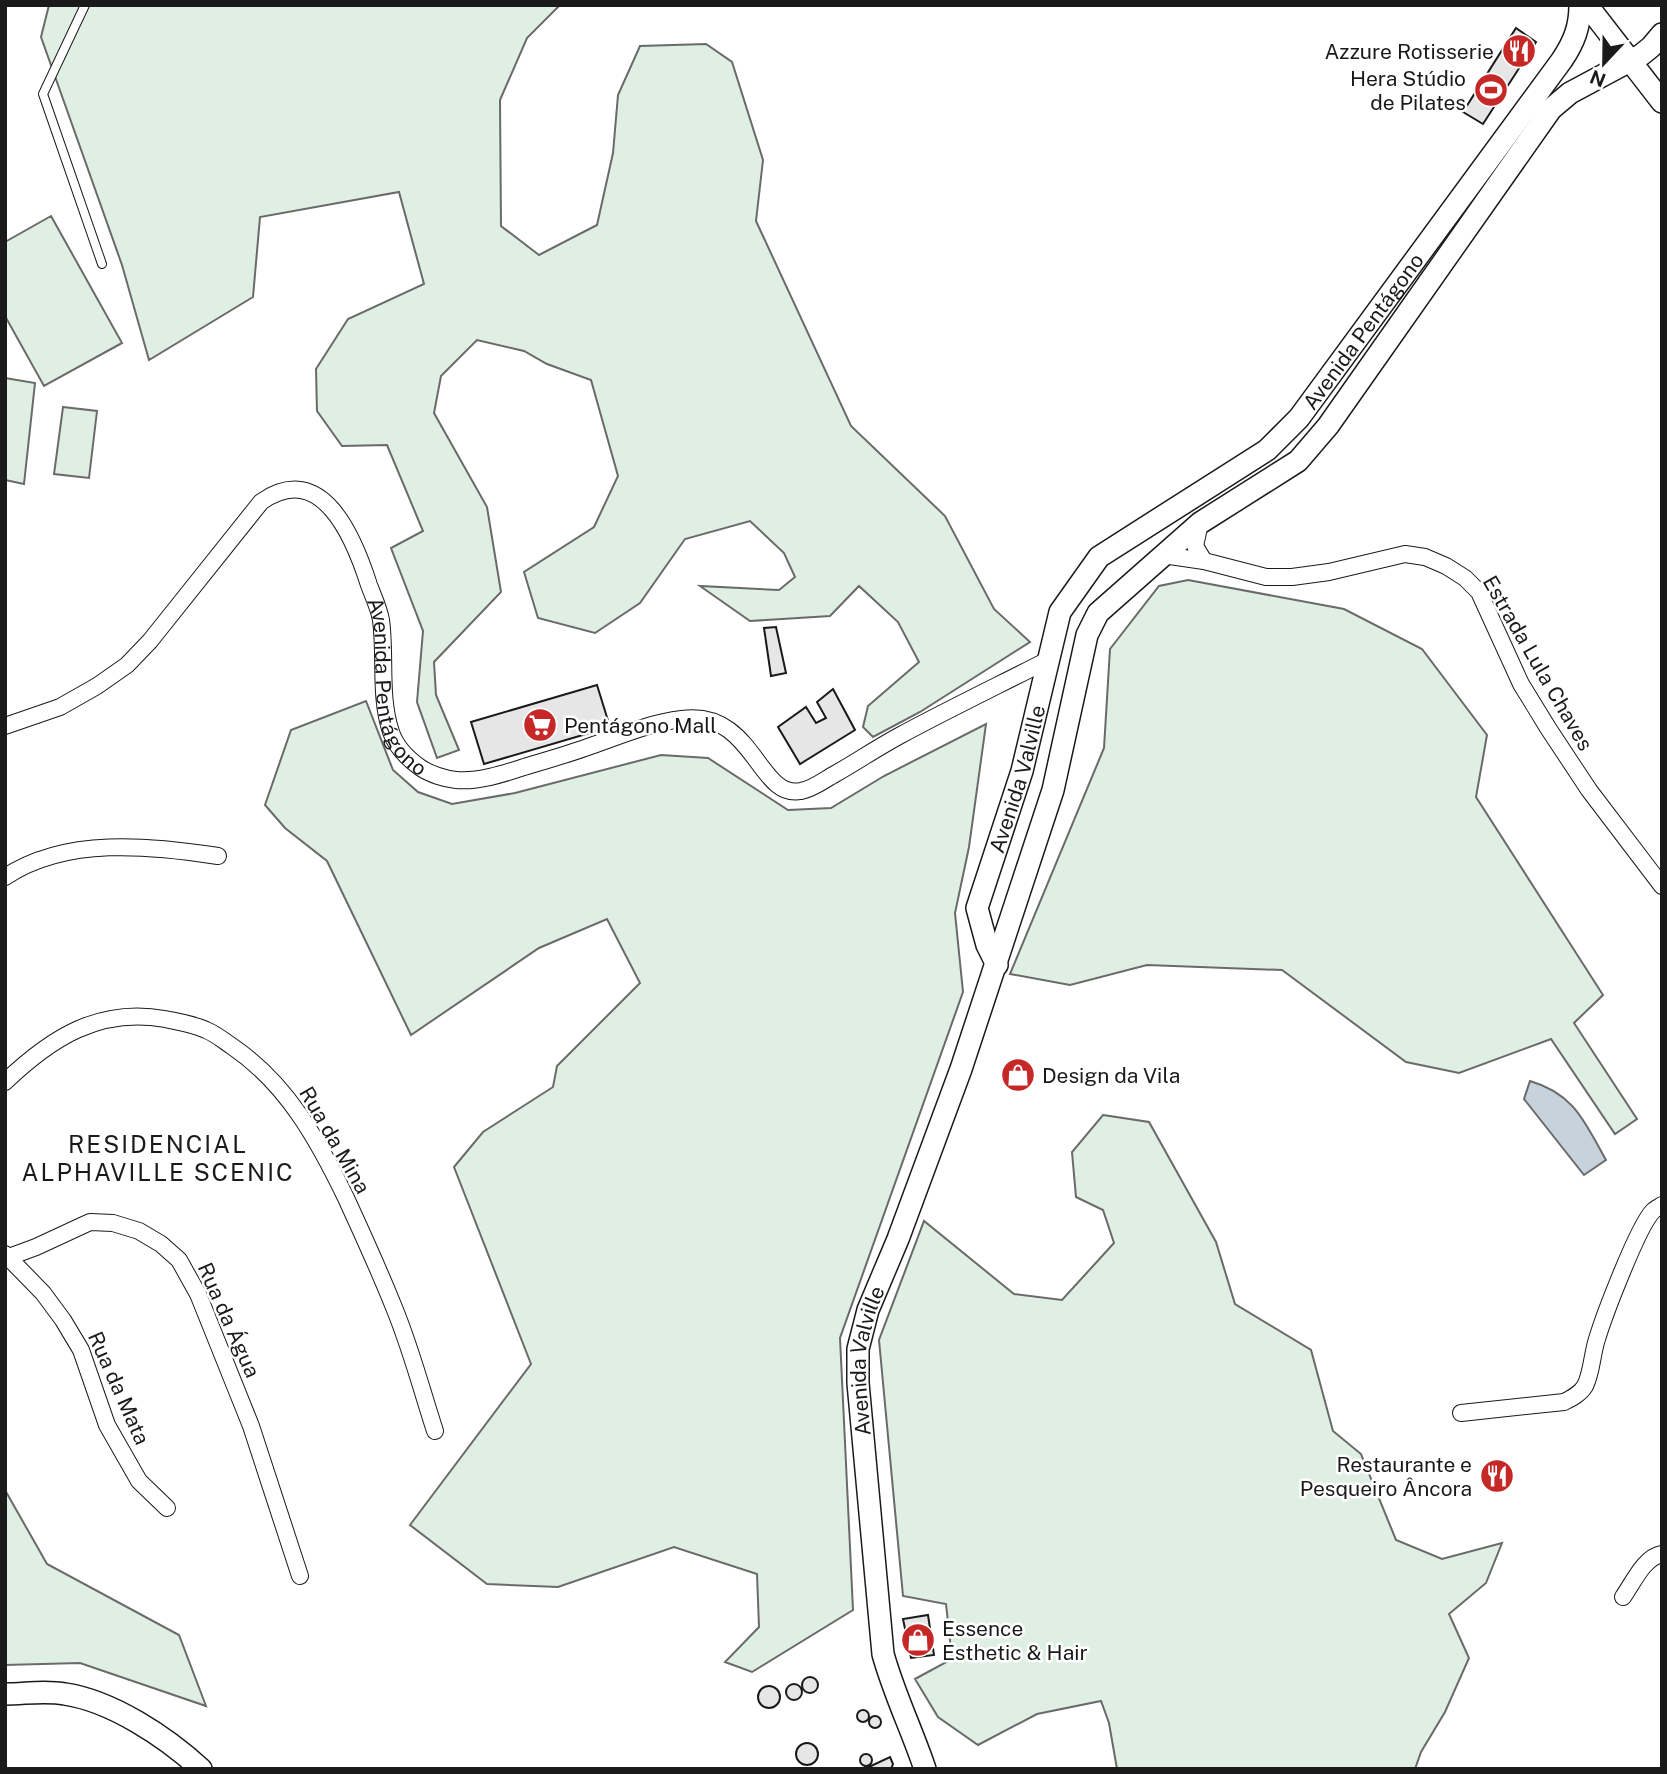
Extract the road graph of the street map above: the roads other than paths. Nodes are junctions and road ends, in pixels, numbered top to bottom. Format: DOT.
graph roads {
  1 [pos="85,5"];
  2 [pos="1580,5"];
  3 [pos="1587,5"];
  4 [pos="1662,34"];
  5 [pos="1630,62"];
  6 [pos="1662,102"];
  7 [pos="102,264"];
  8 [pos="1200,523"];
  9 [pos="1163,555"];
  10 [pos="1204,561"];
  11 [pos="1072,593"];
  12 [pos="1098,613"];
  13 [pos="1056,620"];
  14 [pos="1087,635"];
  15 [pos="1046,661"];
  16 [pos="5,726"];
  17 [pos="1002,832"];
  18 [pos="218,856"];
  19 [pos="1028,865"];
  20 [pos="5,877"];
  21 [pos="1662,887"];
  22 [pos="997,965"];
  23 [pos="5,1082"];
  24 [pos="1662,1205"];
  25 [pos="7,1255"];
  26 [pos="1461,1413"];
  27 [pos="435,1431"];
  28 [pos="167,1508"];
  29 [pos="1662,1554"];
  30 [pos="300,1576"];
  31 [pos="1623,1597"];
  32 [pos="5,1695"];
  33 [pos="201,1769"];
  34 [pos="925,1769"];
  1 -- 7 [label="lane"];
  2 -- 11 [label="main road, Avenida Pentágono"];
  3 -- 5 [label="main road"];
  4 -- 5 [label="main road, Avenida Pentágono"];
  5 -- 6 [label="main road"];
  5 -- 8 [label="main road, Avenida Pentágono"];
  8 -- 9 [label="main road, Avenida Pentágono"];
  8 -- 10 [label="street"];
  9 -- 10 [label="street, Estrada Lula Chaves"];
  9 -- 12 [label="main road, Avenida Pentágono"];
  10 -- 21 [label="street, Estrada Lula Chaves"];
  11 -- 12 [label="main road"];
  11 -- 13 [label="main road, Avenida Valville"];
  12 -- 14 [label="main road, Avenida Valville"];
  13 -- 14 [label="main road"];
  13 -- 15 [label="main road, Avenida Valville"];
  14 -- 19 [label="main road, Avenida Valville"];
  15 -- 16 [label="street, Avenida Pentágono"];
  15 -- 17 [label="main road, Avenida Valville"];
  17 -- 19 [label="main road"];
  17 -- 22 [label="main road, Avenida Valville"];
  18 -- 20 [label="street"];
  19 -- 22 [label="main road, Avenida Valville"];
  22 -- 34 [label="main road, Avenida Valville"];
  23 -- 27 [label="street, Rua da Mina"];
  24 -- 26 [label="street"];
  25 -- 28 [label="street, Rua da Mata"];
  25 -- 30 [label="street, Rua da Água"];
  29 -- 31 [label="street"];
  32 -- 33 [label="main road"];
}
